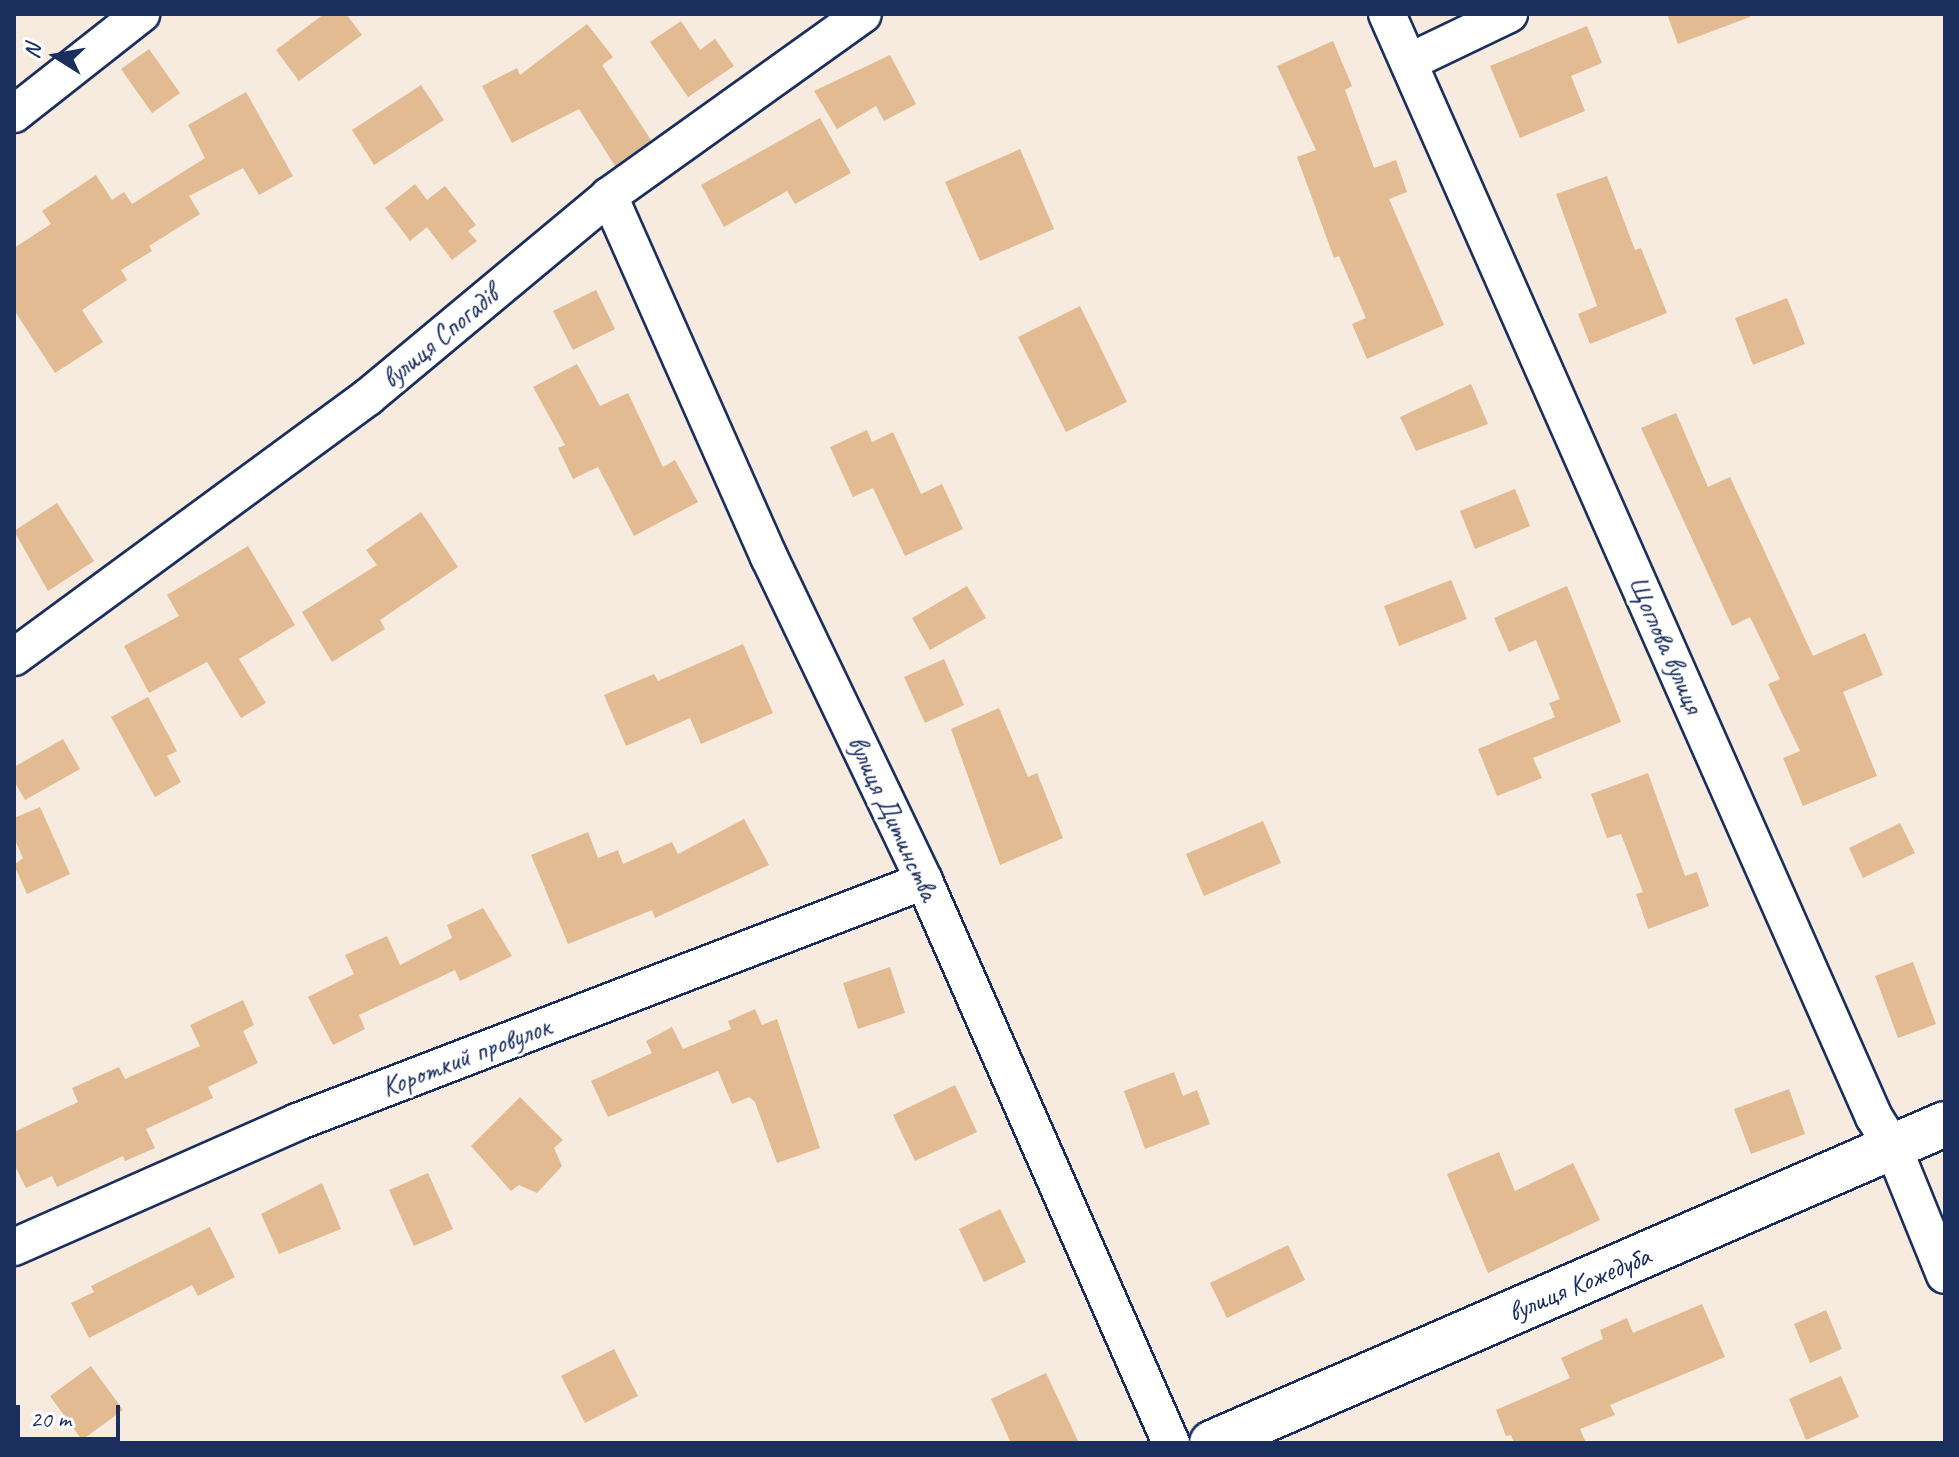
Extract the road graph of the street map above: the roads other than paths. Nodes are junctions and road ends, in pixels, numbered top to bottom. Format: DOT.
graph roads {
  1 [pos="141,14"];
  2 [pos="863,14"];
  3 [pos="1387,14"];
  4 [pos="1509,14"];
  5 [pos="1409,62"];
  6 [pos="14,114"];
  7 [pos="609,196"];
  8 [pos="14,657"];
  9 [pos="924,881"];
  10 [pos="1945,1124"];
  11 [pos="1893,1147"];
  12 [pos="14,1247"];
  13 [pos="1945,1275"];
  14 [pos="1171,1443"];
  15 [pos="1212,1443"];
  1 -- 6 [label="street"];
  2 -- 7 [label="street, вулиця Спогадів"];
  3 -- 5 [label="street, Щоглова вулиця"];
  4 -- 5 [label="street"];
  5 -- 11 [label="street, Щоглова вулиця"];
  7 -- 8 [label="street, вулиця Спогадів"];
  7 -- 9 [label="street, вулиця Дитинства"];
  9 -- 12 [label="street, Короткий провулок"];
  9 -- 14 [label="street, вулиця Дитинства"];
  10 -- 11 [label="street, вулиця Кожедуба"];
  11 -- 13 [label="street, Щоглова вулиця"];
  11 -- 15 [label="street, вулиця Кожедуба"];
}
